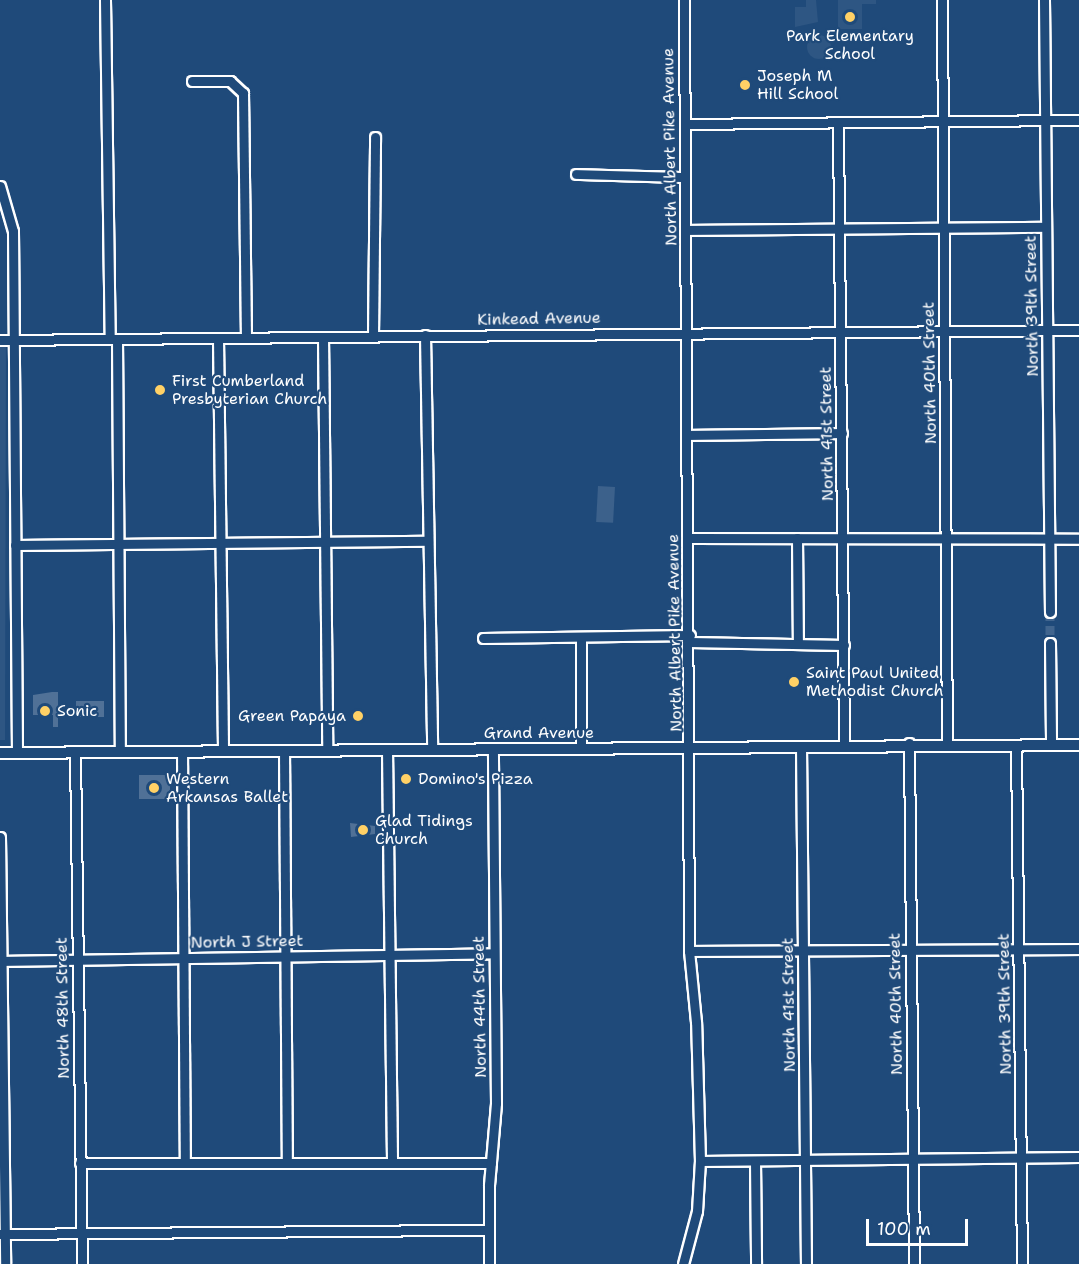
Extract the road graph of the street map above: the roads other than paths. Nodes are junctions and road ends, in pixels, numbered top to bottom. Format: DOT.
graph roads {
  1 [pos="105,0"];
  2 [pos="684,0"];
  3 [pos="942,0"];
  4 [pos="1044,0"];
  5 [pos="192,81"];
  6 [pos="1045,120"];
  7 [pos="1079,120"];
  8 [pos="943,123"];
  9 [pos="685,124"];
  10 [pos="838,124"];
  11 [pos="375,137"];
  12 [pos="576,174"];
  13 [pos="686,177"];
  14 [pos="0,186"];
  15 [pos="839,227"];
  16 [pos="944,227"];
  17 [pos="1046,227"];
  18 [pos="686,230"];
  19 [pos="945,330"];
  20 [pos="1048,330"];
  21 [pos="1079,330"];
  22 [pos="840,331"];
  23 [pos="687,332"];
  24 [pos="425,335"];
  25 [pos="322,336"];
  26 [pos="373,336"];
  27 [pos="246,337"];
  28 [pos="218,338"];
  29 [pos="114,339"];
  30 [pos="0,340"];
  31 [pos="14,340"];
  32 [pos="842,433"];
  33 [pos="688,435"];
  34 [pos="689,538"];
  35 [pos="797,538"];
  36 [pos="843,539"];
  37 [pos="1079,539"];
  38 [pos="1049,540"];
  39 [pos="428,541"];
  40 [pos="947,541"];
  41 [pos="325,542"];
  42 [pos="118,544"];
  43 [pos="221,544"];
  44 [pos="15,545"];
  45 [pos="1050,612"];
  46 [pos="581,637"];
  47 [pos="483,638"];
  48 [pos="690,639"];
  49 [pos="1050,643"];
  50 [pos="798,644"];
  51 [pos="844,645"];
  52 [pos="909,744"];
  53 [pos="1051,744"];
  54 [pos="844,745"];
  55 [pos="947,745"];
  56 [pos="1016,745"];
  57 [pos="1079,745"];
  58 [pos="801,746"];
  59 [pos="691,747"];
  60 [pos="493,748"];
  61 [pos="581,748"];
  62 [pos="387,749"];
  63 [pos="432,749"];
  64 [pos="284,750"];
  65 [pos="327,750"];
  66 [pos="182,751"];
  67 [pos="223,751"];
  68 [pos="17,752"];
  69 [pos="75,752"];
  70 [pos="120,752"];
  71 [pos="0,753"];
  72 [pos="0,837"];
  73 [pos="1019,949"];
  74 [pos="1079,949"];
  75 [pos="803,950"];
  76 [pos="910,950"];
  77 [pos="689,951"];
  78 [pos="494,953"];
  79 [pos="389,955"];
  80 [pos="286,957"];
  81 [pos="183,958"];
  82 [pos="78,960"];
  83 [pos="1,961"];
  84 [pos="1022,1155"];
  85 [pos="914,1157"];
  86 [pos="1079,1157"];
  87 [pos="805,1159"];
  88 [pos="700,1161"];
  89 [pos="755,1161"];
  90 [pos="80,1163"];
  91 [pos="185,1163"];
  92 [pos="287,1163"];
  93 [pos="392,1163"];
  94 [pos="491,1163"];
  95 [pos="489,1230"];
  96 [pos="81,1233"];
  97 [pos="2,1234"];
  98 [pos="4,1264"];
  99 [pos="82,1264"];
  100 [pos="489,1264"];
  101 [pos="682,1264"];
  102 [pos="756,1264"];
  103 [pos="806,1264"];
  104 [pos="914,1264"];
  105 [pos="1022,1264"];
  1 -- 29 [label="street"];
  2 -- 9 [label="street, North Albert Pike Avenue"];
  3 -- 8 [label="street, North 40th Street"];
  4 -- 6 [label="street, North 39th Street"];
  5 -- 27 [label="street"];
  6 -- 7 [label="street"];
  6 -- 8 [label="street"];
  6 -- 17 [label="street, North 39th Street"];
  8 -- 10 [label="street"];
  8 -- 16 [label="street, North 40th Street"];
  9 -- 10 [label="street"];
  9 -- 13 [label="street, North Albert Pike Avenue"];
  10 -- 15 [label="street, North 41st Street"];
  11 -- 26 [label="street"];
  12 -- 13 [label="street"];
  13 -- 18 [label="street, North Albert Pike Avenue"];
  14 -- 31 [label="street"];
  15 -- 16 [label="street"];
  15 -- 18 [label="street"];
  15 -- 22 [label="street, North 41st Street"];
  16 -- 17 [label="street"];
  16 -- 19 [label="street, North 40th Street"];
  17 -- 20 [label="street, North 39th Street"];
  18 -- 23 [label="street, North Albert Pike Avenue"];
  19 -- 20 [label="street, Kinkead Avenue"];
  19 -- 22 [label="street, Kinkead Avenue"];
  19 -- 40 [label="street, North 40th Street"];
  20 -- 21 [label="street, Kinkead Avenue"];
  20 -- 38 [label="street, North 39th Street"];
  22 -- 23 [label="street, Kinkead Avenue"];
  22 -- 32 [label="street, North 41st Street"];
  23 -- 24 [label="street, Kinkead Avenue"];
  23 -- 33 [label="street, North Albert Pike Avenue"];
  24 -- 26 [label="street, Kinkead Avenue"];
  24 -- 39 [label="street"];
  25 -- 26 [label="street, Kinkead Avenue"];
  25 -- 27 [label="street, Kinkead Avenue"];
  25 -- 41 [label="street"];
  27 -- 28 [label="street, Kinkead Avenue"];
  28 -- 29 [label="street, Kinkead Avenue"];
  28 -- 43 [label="street"];
  29 -- 31 [label="street, Kinkead Avenue"];
  29 -- 42 [label="street"];
  30 -- 31 [label="street, Kinkead Avenue"];
  31 -- 44 [label="street"];
  32 -- 33 [label="street"];
  32 -- 36 [label="street, North 41st Street"];
  33 -- 34 [label="street, North Albert Pike Avenue"];
  34 -- 35 [label="street"];
  34 -- 48 [label="street, North Albert Pike Avenue"];
  35 -- 36 [label="street"];
  35 -- 50 [label="street"];
  36 -- 40 [label="street"];
  36 -- 51 [label="street, North 41st Street"];
  37 -- 38 [label="street"];
  38 -- 40 [label="street"];
  38 -- 45 [label="street, North 39th Street"];
  39 -- 41 [label="street"];
  39 -- 63 [label="street"];
  40 -- 55 [label="street, North 40th Street"];
  41 -- 43 [label="street"];
  41 -- 65 [label="street"];
  42 -- 43 [label="street"];
  42 -- 44 [label="street"];
  42 -- 70 [label="street"];
  43 -- 67 [label="street"];
  44 -- 68 [label="street"];
  46 -- 47 [label="street"];
  46 -- 48 [label="street"];
  46 -- 61 [label="street"];
  48 -- 50 [label="street"];
  48 -- 59 [label="street, North Albert Pike Avenue"];
  49 -- 53 [label="street"];
  50 -- 51 [label="street"];
  51 -- 54 [label="street, North 41st Street"];
  52 -- 54 [label="main road, Grand Avenue"];
  52 -- 55 [label="main road, Grand Avenue"];
  52 -- 76 [label="street, North 40th Street"];
  53 -- 56 [label="main road, Grand Avenue"];
  53 -- 57 [label="main road, Grand Avenue"];
  54 -- 58 [label="main road, Grand Avenue"];
  55 -- 56 [label="main road, Grand Avenue"];
  56 -- 73 [label="street, North 39th Street"];
  58 -- 59 [label="main road, Grand Avenue"];
  58 -- 75 [label="street, North 41st Street"];
  59 -- 61 [label="main road, Grand Avenue"];
  59 -- 77 [label="street, North Albert Pike Avenue"];
  60 -- 61 [label="main road, Grand Avenue"];
  60 -- 63 [label="main road, Grand Avenue"];
  60 -- 78 [label="street, North 44th Street"];
  62 -- 63 [label="main road, Grand Avenue"];
  62 -- 65 [label="main road, Grand Avenue"];
  62 -- 79 [label="street"];
  64 -- 65 [label="main road, Grand Avenue"];
  64 -- 67 [label="main road, Grand Avenue"];
  64 -- 80 [label="street"];
  66 -- 67 [label="main road, Grand Avenue"];
  66 -- 70 [label="main road, Grand Avenue"];
  66 -- 81 [label="street"];
  68 -- 69 [label="main road, Grand Avenue"];
  68 -- 71 [label="main road, Grand Avenue"];
  69 -- 70 [label="main road, Grand Avenue"];
  69 -- 82 [label="street, North 48th Street"];
  72 -- 83 [label="street"];
  73 -- 74 [label="street"];
  73 -- 76 [label="street"];
  73 -- 84 [label="street, North 39th Street"];
  75 -- 76 [label="street"];
  75 -- 77 [label="street"];
  75 -- 87 [label="street, North 41st Street"];
  76 -- 85 [label="street, North 40th Street"];
  77 -- 88 [label="street, North Albert Pike Avenue"];
  78 -- 79 [label="street, North J Street"];
  78 -- 94 [label="street, North 44th Street"];
  79 -- 80 [label="street, North J Street"];
  79 -- 93 [label="street"];
  80 -- 81 [label="street, North J Street"];
  80 -- 92 [label="street"];
  81 -- 82 [label="street, North J Street"];
  81 -- 91 [label="street"];
  82 -- 83 [label="street, North J Street"];
  82 -- 90 [label="street, North 48th Street"];
  83 -- 97 [label="street"];
  84 -- 85 [label="street"];
  84 -- 86 [label="street"];
  84 -- 105 [label="street, North 39th Street"];
  85 -- 87 [label="street"];
  85 -- 104 [label="street, North 40th Street"];
  87 -- 89 [label="street"];
  87 -- 103 [label="street, North 41st Street"];
  88 -- 89 [label="street"];
  88 -- 101 [label="street, North Albert Pike Avenue"];
  89 -- 102 [label="street"];
  90 -- 91 [label="street"];
  90 -- 96 [label="street, North 48th Street"];
  91 -- 92 [label="street"];
  92 -- 93 [label="street"];
  93 -- 94 [label="street"];
  94 -- 95 [label="street, North 44th Street"];
  95 -- 96 [label="street"];
  95 -- 100 [label="street, North 44th Street"];
  96 -- 97 [label="street"];
  96 -- 99 [label="street, North 48th Street"];
  97 -- 98 [label="street"];
}
